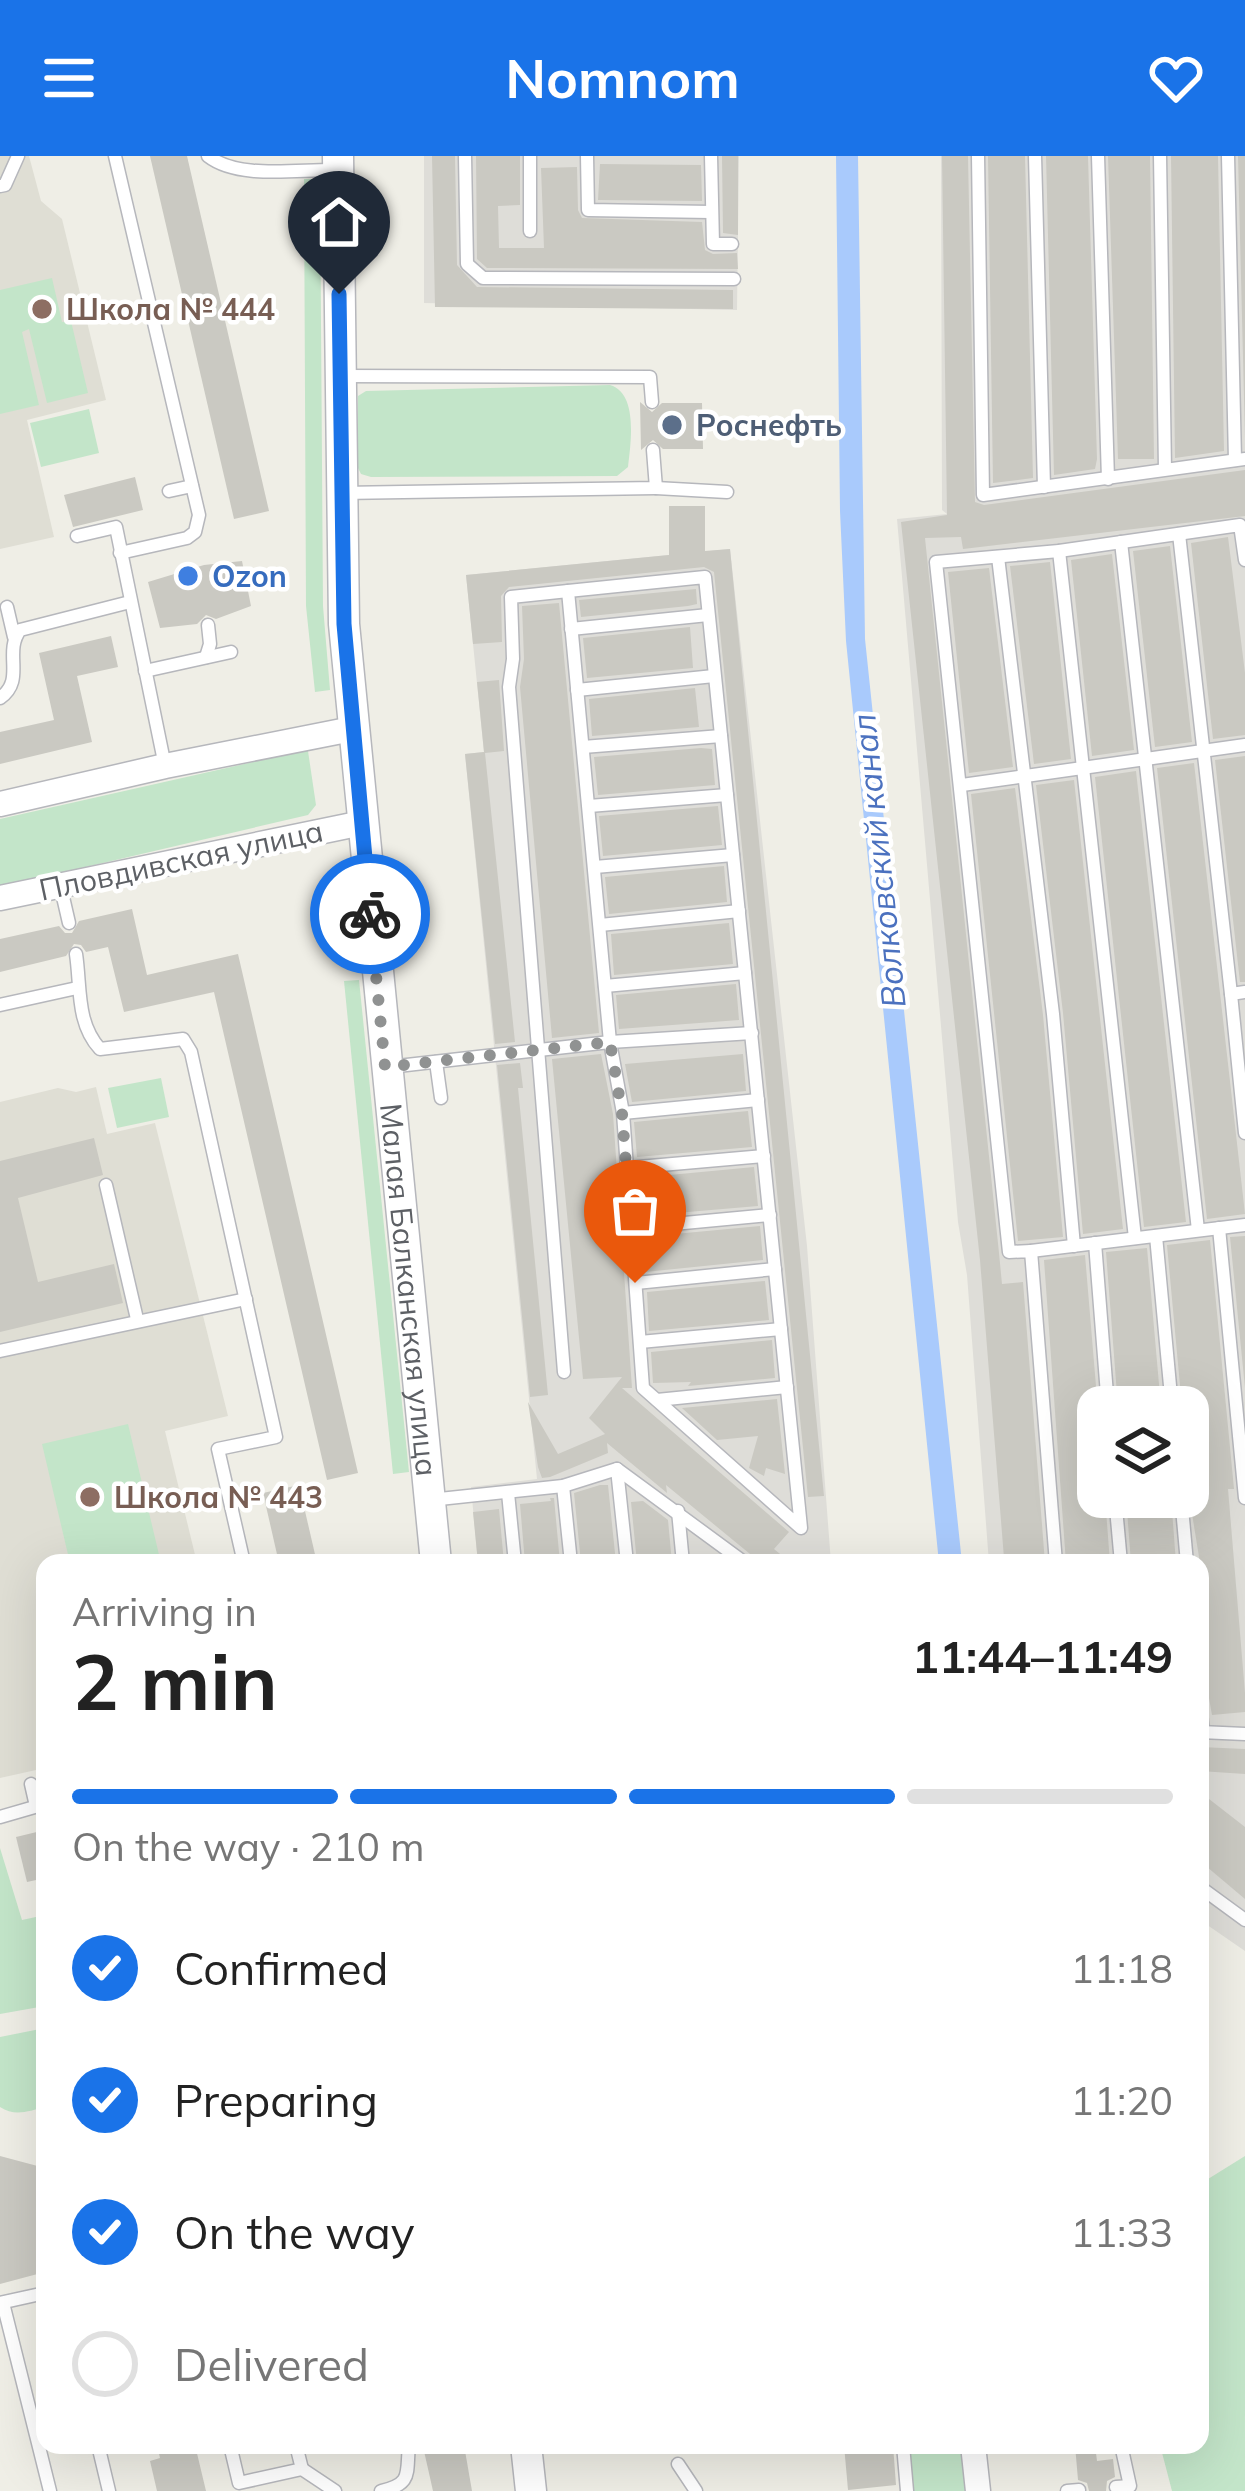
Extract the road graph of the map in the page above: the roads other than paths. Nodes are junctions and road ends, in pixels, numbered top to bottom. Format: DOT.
graph roads {
  1 [pos="18,156"];
  2 [pos="115,156"];
  3 [pos="208,156"];
  4 [pos="465,156"];
  5 [pos="530,156"];
  6 [pos="587,156"];
  7 [pos="711,156"];
  8 [pos="978,156"];
  9 [pos="1035,156"];
  10 [pos="1098,156"];
  11 [pos="1160,156"];
  12 [pos="1228,156"];
  13 [pos="338,163"];
  14 [pos="0,186"];
  15 [pos="711,212"];
  16 [pos="530,231"];
  17 [pos="732,244"];
  18 [pos="734,279"];
  19 [pos="339,376"];
  20 [pos="652,402"];
  21 [pos="652,450"];
  22 [pos="1240,460"];
  23 [pos="1165,469"];
  24 [pos="1108,479"];
  25 [pos="192,486"];
  26 [pos="1044,487"];
  27 [pos="656,488"];
  28 [pos="169,491"];
  29 [pos="727,492"];
  30 [pos="340,493"];
  31 [pos="1179,534"];
  32 [pos="77,536"];
  33 [pos="1121,542"];
  34 [pos="1059,551"];
  35 [pos="120,553"];
  36 [pos="998,557"];
  37 [pos="1245,560"];
  38 [pos="568,592"];
  39 [pos="130,602"];
  40 [pos="7,607"];
  41 [pos="708,615"];
  42 [pos="208,625"];
  43 [pos="571,629"];
  44 [pos="14,637"];
  45 [pos="231,652"];
  46 [pos="206,657"];
  47 [pos="145,671"];
  48 [pos="714,676"];
  49 [pos="577,690"];
  50 [pos="0,698"];
  51 [pos="352,729"];
  52 [pos="721,736"];
  53 [pos="1245,745"];
  54 [pos="583,747"];
  55 [pos="1204,751"];
  56 [pos="1146,760"];
  57 [pos="165,766"];
  58 [pos="1085,769"];
  59 [pos="1025,778"];
  60 [pos="962,785"];
  61 [pos="727,795"];
  62 [pos="0,804"];
  63 [pos="589,806"];
  64 [pos="362,823"];
  65 [pos="733,855"];
  66 [pos="595,867"];
  67 [pos="59,884"];
  68 [pos="0,898"];
  69 [pos="739,911"];
  70 [pos="69,923"];
  71 [pos="600,925"];
  72 [pos="76,954"];
  73 [pos="745,974"];
  74 [pos="605,986"];
  75 [pos="77,988"];
  76 [pos="1238,993"];
  77 [pos="0,1005"];
  78 [pos="752,1033"];
  79 [pos="610,1042"];
  80 [pos="536,1050"];
  81 [pos="436,1061"];
  82 [pos="385,1067"];
  83 [pos="441,1098"];
  84 [pos="758,1100"];
  85 [pos="622,1113"];
  86 [pos="1245,1133"];
  87 [pos="764,1156"];
  88 [pos="627,1168"];
  89 [pos="106,1185"];
  90 [pos="770,1215"];
  91 [pos="1245,1225"];
  92 [pos="632,1228"];
  93 [pos="1220,1228"];
  94 [pos="1198,1231"];
  95 [pos="1156,1236"];
  96 [pos="1136,1238"];
  97 [pos="1095,1243"];
  98 [pos="1074,1246"];
  99 [pos="1031,1251"];
  100 [pos="775,1269"];
  101 [pos="635,1283"];
  102 [pos="246,1299"];
  103 [pos="137,1319"];
  104 [pos="781,1329"];
  105 [pos="640,1342"];
  106 [pos="0,1351"];
  107 [pos="564,1372"];
  108 [pos="1106,1386"];
  109 [pos="1170,1386"];
  110 [pos="787,1387"];
  111 [pos="657,1400"];
  112 [pos="617,1469"];
  113 [pos="226,1481"];
  114 [pos="206,1486"];
  115 [pos="563,1486"];
  116 [pos="508,1493"];
  117 [pos="1245,1498"];
  118 [pos="429,1500"];
  119 [pos="678,1511"];
  120 [pos="1117,1518"];
  121 [pos="1182,1518"];
  122 [pos="242,1554"];
  123 [pos="435,1554"];
  124 [pos="514,1554"];
  125 [pos="570,1554"];
  126 [pos="626,1554"];
  127 [pos="682,1554"];
  128 [pos="730,1554"];
  129 [pos="1055,1554"];
  130 [pos="1120,1554"];
  131 [pos="1186,1554"];
  132 [pos="1209,1732"];
  133 [pos="1245,1734"];
  134 [pos="31,1784"];
  135 [pos="36,1794"];
  136 [pos="36,1806"];
  137 [pos="0,1816"];
  138 [pos="1209,1894"];
  139 [pos="1245,1920"];
  140 [pos="36,2295"];
  141 [pos="1,2303"];
  142 [pos="36,2437"];
  143 [pos="40,2454"];
  144 [pos="100,2454"];
  145 [pos="232,2454"];
  146 [pos="298,2454"];
  147 [pos="408,2454"];
  148 [pos="527,2454"];
  149 [pos="903,2454"];
  150 [pos="975,2454"];
  151 [pos="1123,2454"];
  152 [pos="678,2464"];
  153 [pos="302,2469"];
  154 [pos="239,2487"];
  155 [pos="1116,2487"];
  156 [pos="1079,2490"];
  157 [pos="50,2491"];
  158 [pos="109,2491"];
  159 [pos="335,2491"];
  160 [pos="382,2491"];
  161 [pos="530,2491"];
  162 [pos="697,2491"];
  163 [pos="907,2491"];
  164 [pos="978,2491"];
  165 [pos="1067,2491"];
  1 -- 14 [label="lane"];
  2 -- 25 [label="lane"];
  3 -- 13 [label="lane"];
  4 -- 18 [label="lane"];
  5 -- 16 [label="lane"];
  6 -- 15 [label="lane"];
  7 -- 15 [label="lane"];
  8 -- 26 [label="lane"];
  9 -- 26 [label="lane"];
  10 -- 24 [label="lane"];
  11 -- 23 [label="lane"];
  12 -- 22 [label="lane"];
  13 -- 19 [label="street, Малая Балканская улица"];
  15 -- 17 [label="lane"];
  19 -- 20 [label="lane"];
  19 -- 30 [label="street, Малая Балканская улица"];
  21 -- 27 [label="lane"];
  22 -- 23 [label="lane"];
  23 -- 24 [label="lane"];
  24 -- 26 [label="lane"];
  25 -- 28 [label="lane"];
  25 -- 35 [label="lane"];
  27 -- 29 [label="lane"];
  27 -- 30 [label="lane"];
  30 -- 51 [label="street, Малая Балканская улица"];
  31 -- 33 [label="lane"];
  31 -- 37 [label="lane"];
  31 -- 55 [label="lane"];
  32 -- 35 [label="lane"];
  33 -- 34 [label="lane"];
  33 -- 56 [label="lane"];
  34 -- 36 [label="lane"];
  34 -- 58 [label="lane"];
  35 -- 39 [label="lane"];
  36 -- 59 [label="lane"];
  36 -- 60 [label="lane"];
  38 -- 41 [label="lane"];
  38 -- 43 [label="lane"];
  38 -- 80 [label="lane"];
  39 -- 44 [label="lane"];
  39 -- 47 [label="lane"];
  40 -- 44 [label="lane"];
  41 -- 43 [label="lane"];
  41 -- 48 [label="lane"];
  42 -- 46 [label="lane"];
  43 -- 49 [label="lane"];
  44 -- 50 [label="lane"];
  45 -- 46 [label="lane"];
  46 -- 47 [label="lane"];
  47 -- 57 [label="lane"];
  48 -- 49 [label="lane"];
  48 -- 52 [label="lane"];
  49 -- 54 [label="lane"];
  51 -- 57 [label="street"];
  51 -- 64 [label="street, Малая Балканская улица"];
  52 -- 54 [label="lane"];
  52 -- 61 [label="lane"];
  53 -- 55 [label="lane"];
  54 -- 63 [label="lane"];
  55 -- 56 [label="lane"];
  55 -- 76 [label="lane"];
  56 -- 58 [label="lane"];
  56 -- 94 [label="lane"];
  57 -- 62 [label="street"];
  58 -- 59 [label="lane"];
  58 -- 96 [label="lane"];
  59 -- 60 [label="lane"];
  59 -- 98 [label="lane"];
  60 -- 99 [label="lane"];
  61 -- 63 [label="lane"];
  61 -- 65 [label="lane"];
  63 -- 66 [label="lane"];
  64 -- 67 [label="street, Пловдивская улица"];
  64 -- 82 [label="street, Малая Балканская улица"];
  65 -- 66 [label="lane"];
  65 -- 69 [label="lane"];
  66 -- 71 [label="lane"];
  67 -- 68 [label="street, Пловдивская улица"];
  67 -- 70 [label="lane"];
  69 -- 71 [label="lane"];
  69 -- 73 [label="lane"];
  71 -- 74 [label="lane"];
  72 -- 75 [label="lane"];
  73 -- 74 [label="lane"];
  73 -- 78 [label="lane"];
  74 -- 79 [label="lane"];
  75 -- 77 [label="lane"];
  75 -- 102 [label="lane"];
  76 -- 86 [label="lane"];
  78 -- 79 [label="lane"];
  78 -- 84 [label="lane"];
  79 -- 80 [label="lane"];
  79 -- 85 [label="lane"];
  80 -- 81 [label="lane"];
  80 -- 107 [label="lane"];
  81 -- 82 [label="lane"];
  81 -- 83 [label="lane"];
  82 -- 118 [label="street, Малая Балканская улица"];
  84 -- 85 [label="lane"];
  84 -- 87 [label="lane"];
  85 -- 88 [label="lane"];
  87 -- 88 [label="lane"];
  87 -- 90 [label="lane"];
  88 -- 92 [label="lane"];
  89 -- 103 [label="lane"];
  90 -- 92 [label="lane"];
  90 -- 100 [label="lane"];
  91 -- 93 [label="lane"];
  92 -- 101 [label="lane"];
  93 -- 94 [label="lane"];
  93 -- 117 [label="lane"];
  94 -- 95 [label="lane"];
  95 -- 96 [label="lane"];
  95 -- 109 [label="lane"];
  96 -- 97 [label="lane"];
  97 -- 98 [label="lane"];
  97 -- 108 [label="lane"];
  98 -- 99 [label="lane"];
  99 -- 129 [label="lane"];
  100 -- 101 [label="lane"];
  100 -- 104 [label="lane"];
  101 -- 105 [label="lane"];
  102 -- 103 [label="lane"];
  102 -- 113 [label="lane"];
  103 -- 106 [label="lane"];
  104 -- 105 [label="lane"];
  104 -- 110 [label="lane"];
  105 -- 111 [label="lane"];
  110 -- 111 [label="lane"];
  110 -- 111 [label="lane"];
  112 -- 115 [label="lane"];
  112 -- 119 [label="lane"];
  112 -- 126 [label="lane"];
  113 -- 114 [label="lane"];
  113 -- 122 [label="lane"];
  115 -- 116 [label="lane"];
  115 -- 125 [label="lane"];
  116 -- 118 [label="lane"];
  116 -- 124 [label="lane"];
  118 -- 123 [label="street, Малая Балканская улица"];
  119 -- 127 [label="lane"];
  119 -- 128 [label="lane"];
  120 -- 130 [label="lane"];
  121 -- 131 [label="lane"];
  132 -- 133 [label="lane"];
  134 -- 135 [label="lane"];
  136 -- 137 [label="lane"];
  138 -- 139 [label="lane"];
  140 -- 141 [label="lane"];
  141 -- 142 [label="lane"];
  143 -- 157 [label="lane"];
  144 -- 158 [label="lane"];
  145 -- 154 [label="lane"];
  146 -- 153 [label="lane"];
  147 -- 160 [label="lane"];
  148 -- 161 [label="street"];
  149 -- 163 [label="lane"];
  150 -- 164 [label="street"];
  151 -- 155 [label="lane"];
  152 -- 162 [label="lane"];
  153 -- 154 [label="lane"];
  153 -- 159 [label="lane"];
  156 -- 165 [label="lane"];
}
